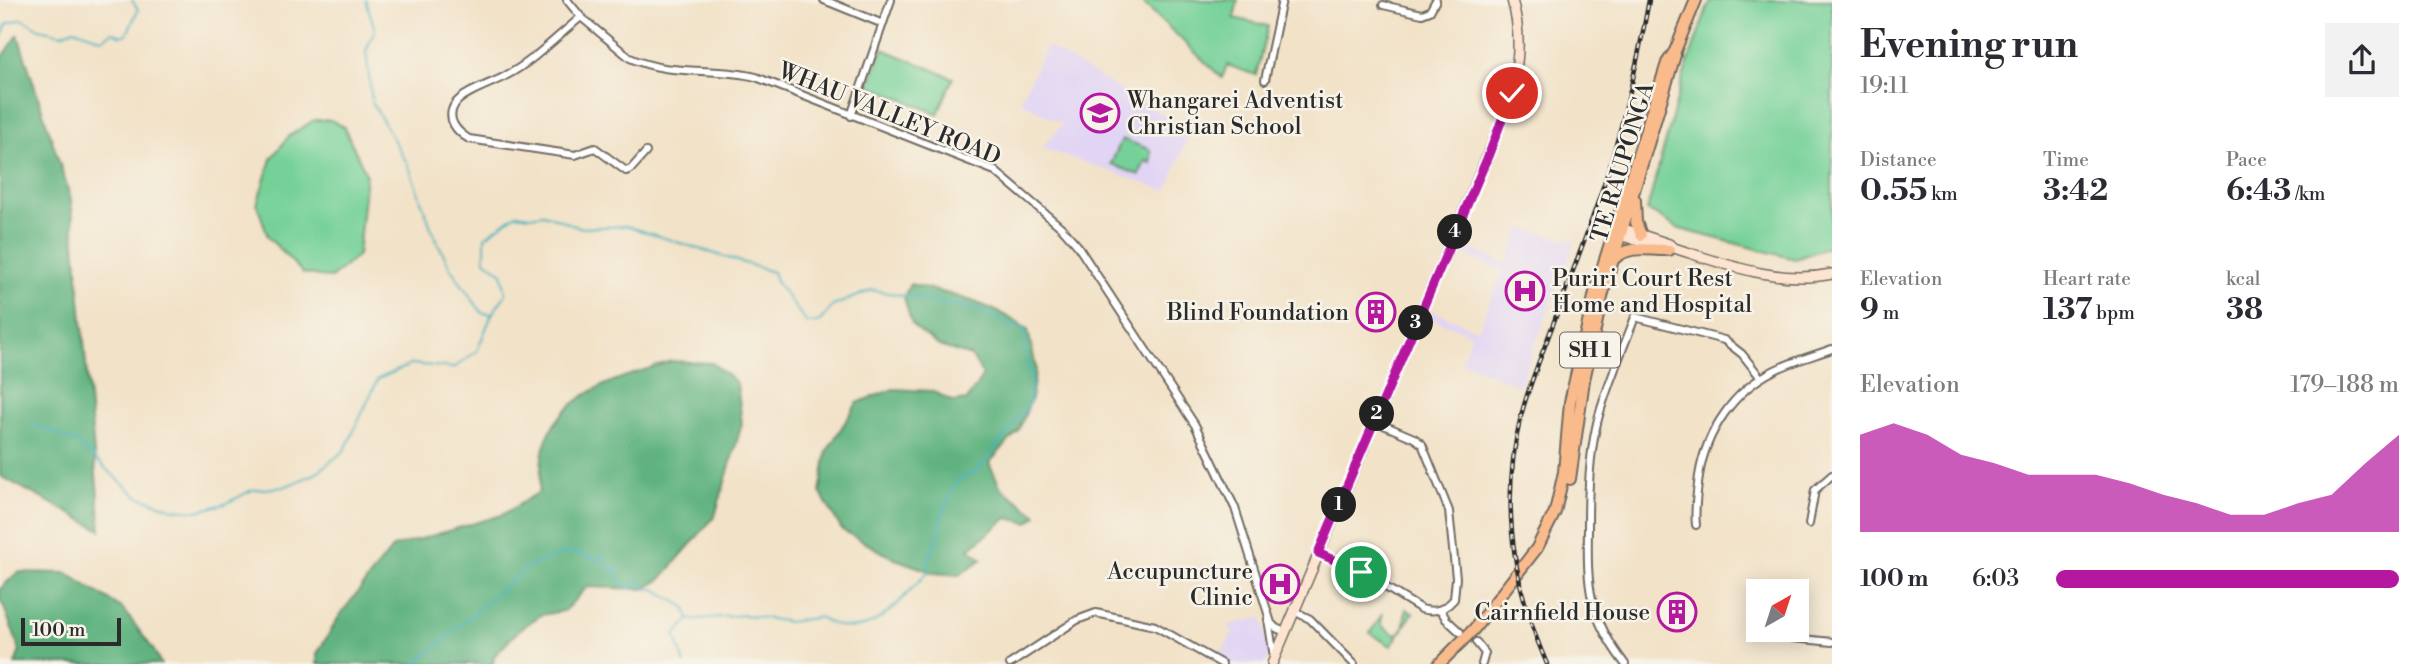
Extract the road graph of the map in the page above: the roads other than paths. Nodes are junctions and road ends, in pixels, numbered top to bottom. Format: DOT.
graph roads {
  1 [pos="567,0"];
  2 [pos="824,0"];
  3 [pos="891,0"];
  4 [pos="1282,0"];
  5 [pos="1436,0"];
  6 [pos="1513,0"];
  7 [pos="1696,0"];
  8 [pos="1383,5"];
  9 [pos="581,18"];
  10 [pos="883,24"];
  11 [pos="1675,51"];
  12 [pos="1265,80"];
  13 [pos="851,116"];
  14 [pos="646,152"];
  15 [pos="1635,190"];
  16 [pos="1618,231"];
  17 [pos="1641,234"];
  18 [pos="1672,249"];
  19 [pos="1614,258"];
  20 [pos="1832,274"];
  21 [pos="1832,349"];
  22 [pos="1761,378"];
  23 [pos="1374,421"];
  24 [pos="1832,475"];
  25 [pos="1809,524"];
  26 [pos="1696,525"];
  27 [pos="1318,553"];
  28 [pos="1441,610"];
  29 [pos="1294,611"];
  30 [pos="1267,613"];
  31 [pos="1474,629"];
  32 [pos="1285,632"];
  33 [pos="1460,632"];
  34 [pos="1810,640"];
  35 [pos="1476,642"];
  36 [pos="1832,642"];
  37 [pos="1273,662"];
  38 [pos="1010,664"];
  39 [pos="1222,664"];
  40 [pos="1353,664"];
  41 [pos="1439,664"];
  42 [pos="1482,664"];
  43 [pos="1625,664"];
  1 -- 9 [label="street, WHAU VALLEY ROAD"];
  2 -- 10 [label="street"];
  3 -- 10 [label="street"];
  4 -- 12 [label="street"];
  5 -- 8 [label="street"];
  6 -- 23 [label="main road"];
  7 -- 11 [label="highway, TE RAUPONGA / SH 1"];
  9 -- 13 [label="street, WHAU VALLEY ROAD"];
  9 -- 14 [label="street"];
  10 -- 13 [label="street"];
  11 -- 15 [label="highway, TE RAUPONGA / SH 1"];
  11 -- 16 [label="highway, TE RAUPONGA / SH 1"];
  13 -- 30 [label="street, WHAU VALLEY ROAD"];
  15 -- 16 [label="highway, TE RAUPONGA / SH 1"];
  15 -- 17 [label="highway"];
  16 -- 17 [label="main road"];
  16 -- 18 [label="main road"];
  16 -- 19 [label="highway, TE RAUPONGA / SH 1"];
  16 -- 31 [label="highway, TE RAUPONGA / SH 1"];
  17 -- 18 [label="main road"];
  18 -- 19 [label="highway"];
  18 -- 20 [label="main road"];
  19 -- 31 [label="highway, TE RAUPONGA / SH 1"];
  21 -- 22 [label="street"];
  22 -- 26 [label="street"];
  22 -- 43 [label="street"];
  23 -- 27 [label="main road"];
  23 -- 28 [label="street"];
  24 -- 25 [label="street"];
  27 -- 28 [label="street"];
  27 -- 29 [label="main road"];
  28 -- 33 [label="street"];
  29 -- 32 [label="main road"];
  29 -- 40 [label="street"];
  30 -- 32 [label="street, WHAU VALLEY ROAD"];
  30 -- 37 [label="street, WHAU VALLEY ROAD"];
  31 -- 41 [label="highway, TE RAUPONGA / SH 1"];
  32 -- 37 [label="main road"];
  34 -- 36 [label="street"];
  35 -- 42 [label="street"];
  38 -- 39 [label="street"];
}
